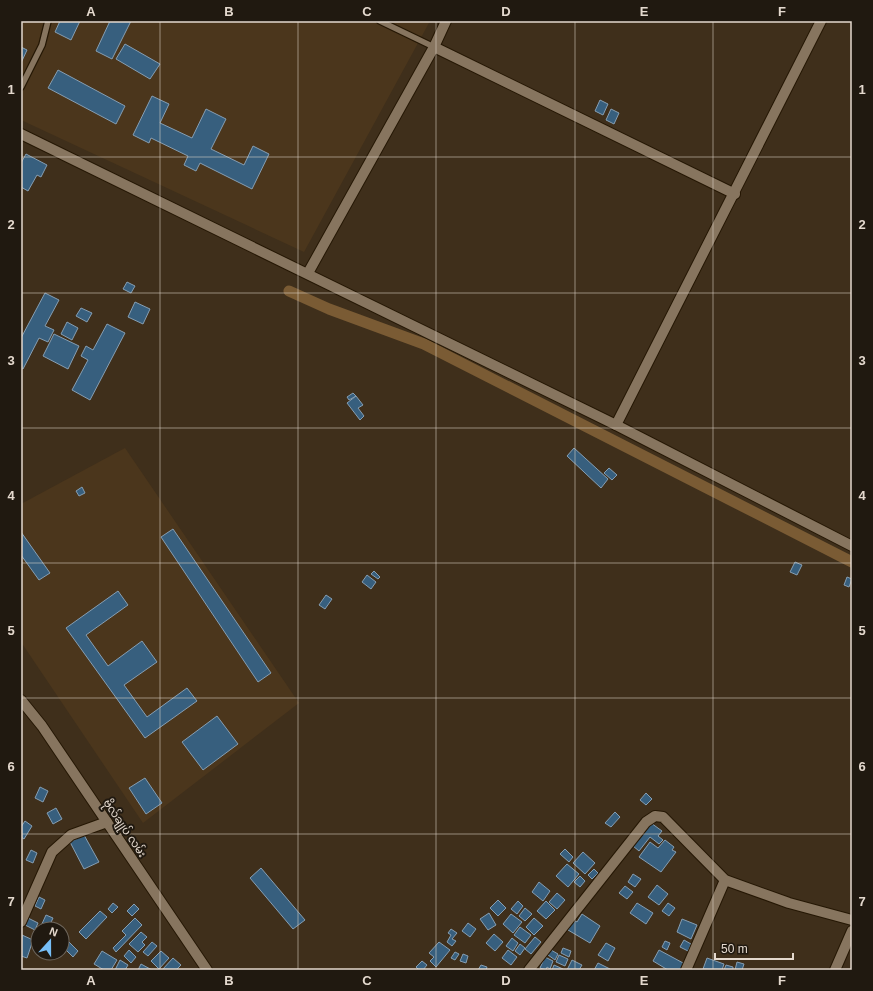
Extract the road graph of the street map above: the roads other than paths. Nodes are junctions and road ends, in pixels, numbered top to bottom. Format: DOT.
graph roads {
  1 [pos="48,21"];
  2 [pos="380,21"];
  3 [pos="446,21"];
  4 [pos="821,21"];
  5 [pos="434,47"];
  6 [pos="21,87"];
  7 [pos="21,134"];
  8 [pos="735,194"];
  9 [pos="308,273"];
  10 [pos="616,425"];
  11 [pos="852,546"];
  12 [pos="21,700"];
  13 [pos="107,822"];
  14 [pos="725,880"];
  15 [pos="852,920"];
  16 [pos="21,922"];
  17 [pos="852,931"];
  18 [pos="207,970"];
  19 [pos="529,970"];
  20 [pos="686,970"];
  21 [pos="835,970"];
  1 -- 6 [label="lane"];
  2 -- 5 [label="lane"];
  3 -- 5 [label="street"];
  4 -- 8 [label="street"];
  5 -- 8 [label="street"];
  5 -- 9 [label="street"];
  7 -- 9 [label="street"];
  8 -- 10 [label="street"];
  9 -- 10 [label="street"];
  10 -- 11 [label="street"];
  12 -- 13 [label="street, ဗိုလ်ချုပ် လမ်း"];
  13 -- 16 [label="street"];
  13 -- 18 [label="street, ဗိုလ်ချုပ် လမ်း"];
  14 -- 15 [label="street"];
  14 -- 19 [label="street"];
  14 -- 20 [label="street"];
  17 -- 21 [label="street"];
}
